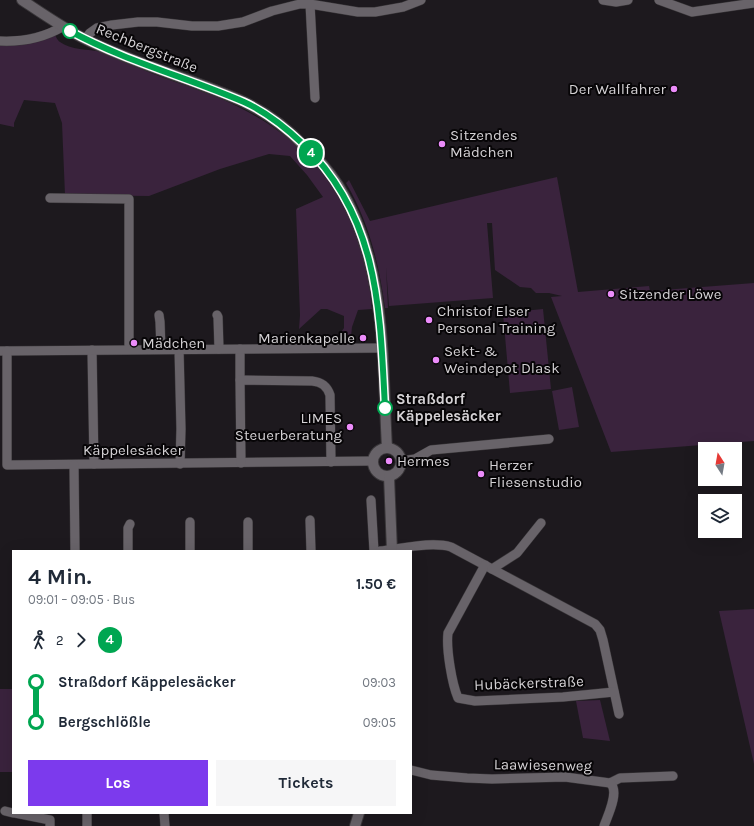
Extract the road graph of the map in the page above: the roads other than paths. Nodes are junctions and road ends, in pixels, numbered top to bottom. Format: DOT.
graph roads {
  1 [pos="22,0"];
  2 [pos="421,0"];
  3 [pos="603,0"];
  4 [pos="628,0"];
  5 [pos="659,0"];
  6 [pos="754,3"];
  7 [pos="310,4"];
  8 [pos="62,27"];
  9 [pos="85,39"];
  10 [pos="0,41"];
  11 [pos="315,98"];
  12 [pos="50,198"];
  13 [pos="216,315"];
  14 [pos="159,316"];
  15 [pos="382,348"];
  16 [pos="128,349"];
  17 [pos="161,349"];
  18 [pos="179,349"];
  19 [pos="219,349"];
  20 [pos="240,349"];
  21 [pos="92,350"];
  22 [pos="4,351"];
  23 [pos="240,380"];
  24 [pos="549,439"];
  25 [pos="387,448"];
  26 [pos="373,461"];
  27 [pos="401,461"];
  28 [pos="331,462"];
  29 [pos="240,463"];
  30 [pos="94,464"];
  31 [pos="180,464"];
  32 [pos="74,465"];
  33 [pos="389,476"];
  34 [pos="371,500"];
  35 [pos="310,520"];
  36 [pos="190,522"];
  37 [pos="248,522"];
  38 [pos="541,523"];
  39 [pos="130,524"];
  40 [pos="75,550"];
  41 [pos="128,550"];
  42 [pos="190,550"];
  43 [pos="248,550"];
  44 [pos="311,550"];
  45 [pos="374,550"];
  46 [pos="392,550"];
  47 [pos="489,567"];
  48 [pos="614,692"];
  49 [pos="618,714"];
  50 [pos="412,770"];
  51 [pos="673,776"];
  52 [pos="610,783"];
  53 [pos="21,814"];
  54 [pos="87,814"];
  55 [pos="164,814"];
  56 [pos="359,814"];
  57 [pos="50,826"];
  58 [pos="87,826"];
  59 [pos="165,826"];
  60 [pos="356,826"];
  61 [pos="604,826"];
  1 -- 8 [label="main road, Rechbergstraße"];
  2 -- 7 [label="street"];
  3 -- 4 [label="street"];
  5 -- 6 [label="street"];
  7 -- 9 [label="street"];
  7 -- 11 [label="street"];
  8 -- 9 [label="main road, Rechbergstraße"];
  8 -- 10 [label="street"];
  9 -- 15 [label="main road, Rechbergstraße"];
  12 -- 16 [label="street"];
  13 -- 19 [label="street"];
  14 -- 17 [label="street"];
  15 -- 20 [label="street"];
  15 -- 25 [label="main road, Rechbergstraße"];
  16 -- 17 [label="street"];
  16 -- 21 [label="street"];
  17 -- 18 [label="street"];
  18 -- 19 [label="street"];
  18 -- 31 [label="street"];
  19 -- 20 [label="street"];
  20 -- 23 [label="street"];
  21 -- 22 [label="street"];
  21 -- 30 [label="street"];
  22 -- 32 [label="street, Käppelesäcker"];
  23 -- 28 [label="street"];
  23 -- 29 [label="street"];
  24 -- 27 [label="street"];
  25 -- 26 [label="main road"];
  25 -- 27 [label="main road"];
  26 -- 28 [label="street, Käppelesäcker"];
  26 -- 33 [label="main road"];
  27 -- 33 [label="main road"];
  28 -- 29 [label="street, Käppelesäcker"];
  29 -- 31 [label="street, Käppelesäcker"];
  30 -- 31 [label="street, Käppelesäcker"];
  30 -- 32 [label="street, Käppelesäcker"];
  32 -- 40 [label="street"];
  33 -- 46 [label="main road"];
  34 -- 45 [label="street"];
  35 -- 44 [label="street"];
  36 -- 42 [label="street"];
  37 -- 43 [label="street"];
  38 -- 47 [label="street"];
  39 -- 41 [label="street"];
  46 -- 47 [label="street"];
  47 -- 48 [label="street"];
  47 -- 48 [label="street, Hubäckerstraße"];
  48 -- 49 [label="street"];
  50 -- 52 [label="street, Laawiesenweg"];
  51 -- 52 [label="street, Laawiesenweg"];
  52 -- 61 [label="street"];
  53 -- 57 [label="street"];
  54 -- 58 [label="street"];
  55 -- 59 [label="street"];
  56 -- 60 [label="main road"];
}
